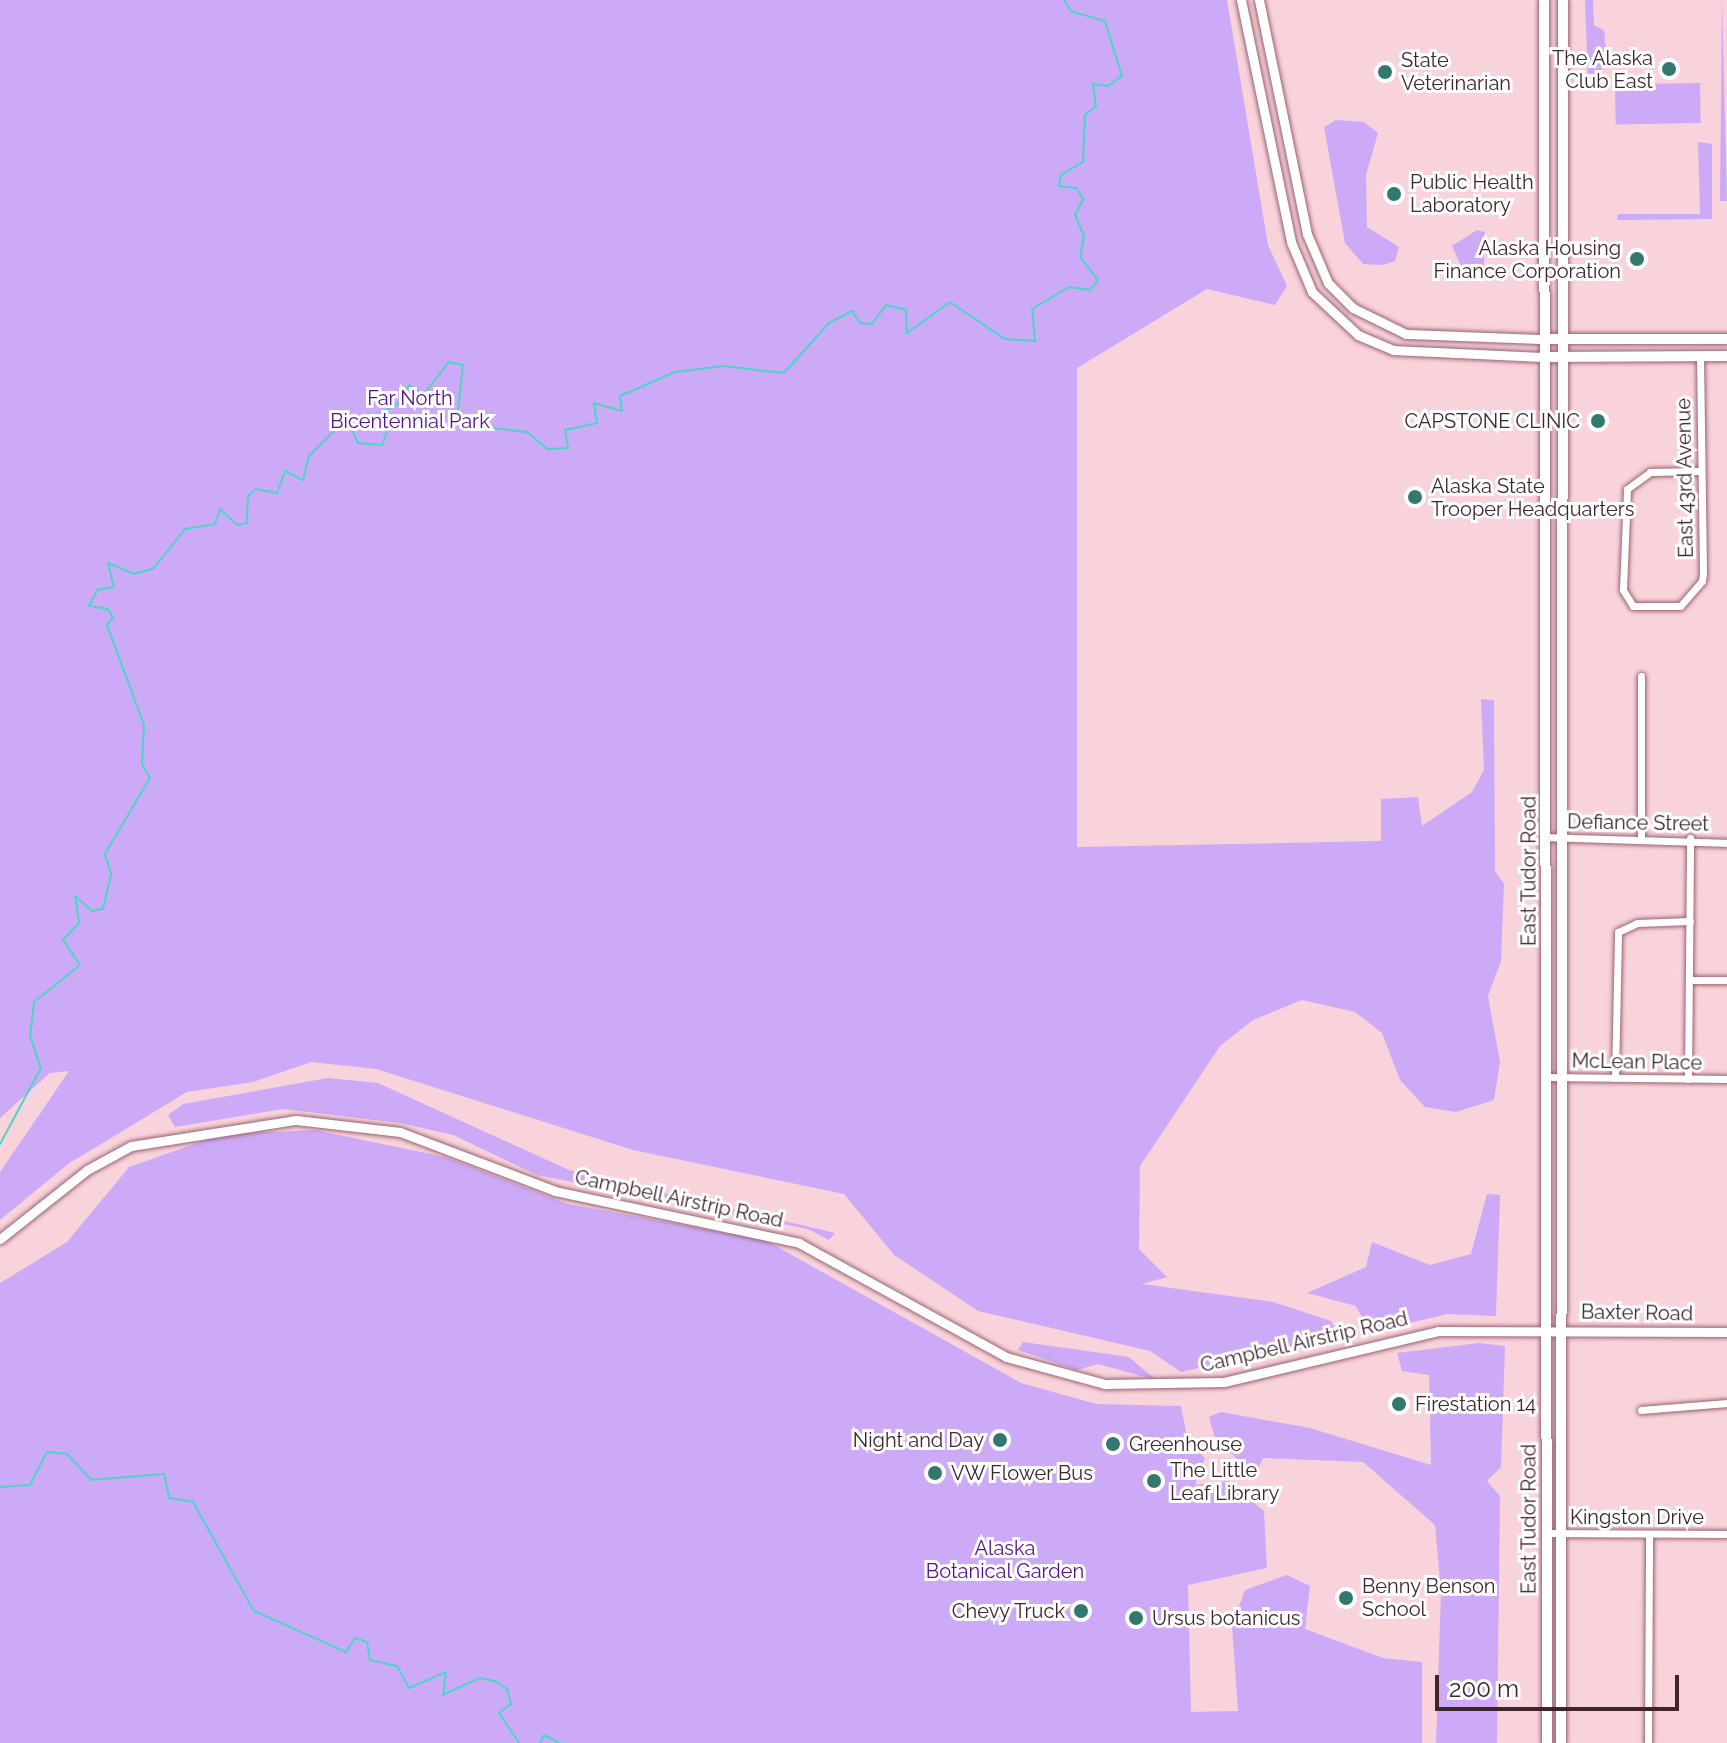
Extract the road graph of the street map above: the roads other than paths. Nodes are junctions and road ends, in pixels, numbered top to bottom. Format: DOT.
graph roads {
  1 [pos="1241,0"];
  2 [pos="1259,0"];
  3 [pos="1544,0"];
  4 [pos="1563,0"];
  5 [pos="1542,339"];
  6 [pos="1727,339"];
  7 [pos="1563,340"];
  8 [pos="1564,356"];
  9 [pos="1700,356"];
  10 [pos="1727,356"];
  11 [pos="1542,357"];
  12 [pos="1701,471"];
  13 [pos="1641,676"];
  14 [pos="1547,837"];
  15 [pos="1562,837"];
  16 [pos="1641,837"];
  17 [pos="1690,838"];
  18 [pos="1727,843"];
  19 [pos="1690,921"];
  20 [pos="1690,980"];
  21 [pos="1727,980"];
  22 [pos="1547,1077"];
  23 [pos="1562,1077"];
  24 [pos="1615,1078"];
  25 [pos="1688,1079"];
  26 [pos="1727,1079"];
  27 [pos="0,1239"];
  28 [pos="1547,1330"];
  29 [pos="1562,1330"];
  30 [pos="1727,1332"];
  31 [pos="1727,1403"];
  32 [pos="1641,1410"];
  33 [pos="1547,1533"];
  34 [pos="1562,1533"];
  35 [pos="1649,1534"];
  36 [pos="1727,1534"];
  37 [pos="1547,1743"];
  38 [pos="1561,1743"];
  39 [pos="1648,1743"];
  1 -- 11 [label="street"];
  2 -- 5 [label="street"];
  3 -- 5 [label="main road, East Tudor Road"];
  4 -- 7 [label="main road, East Tudor Road"];
  5 -- 7 [label="main road"];
  5 -- 11 [label="main road, East Tudor Road"];
  6 -- 7 [label="main road"];
  7 -- 8 [label="main road, East Tudor Road"];
  8 -- 9 [label="main road"];
  8 -- 11 [label="main road"];
  8 -- 15 [label="main road, East Tudor Road"];
  9 -- 10 [label="main road"];
  9 -- 12 [label="street, East 43rd Avenue"];
  11 -- 14 [label="main road, East Tudor Road"];
  12 -- 12 [label="street, East 43rd Avenue"];
  13 -- 16 [label="street"];
  14 -- 15 [label="street, Defiance Street"];
  14 -- 22 [label="main road, East Tudor Road"];
  15 -- 16 [label="street, Defiance Street"];
  15 -- 23 [label="main road, East Tudor Road"];
  16 -- 17 [label="street, Defiance Street"];
  17 -- 18 [label="street, Defiance Street"];
  17 -- 19 [label="street"];
  19 -- 20 [label="street"];
  19 -- 24 [label="street"];
  20 -- 21 [label="street"];
  20 -- 25 [label="street"];
  22 -- 23 [label="street, McLean Place"];
  22 -- 28 [label="main road, East Tudor Road"];
  23 -- 24 [label="street, McLean Place"];
  23 -- 29 [label="main road, East Tudor Road"];
  24 -- 25 [label="street, McLean Place"];
  25 -- 26 [label="street, McLean Place"];
  27 -- 28 [label="street, Campbell Airstrip Road"];
  28 -- 29 [label="street, Baxter Road"];
  28 -- 33 [label="main road, East Tudor Road"];
  29 -- 30 [label="street, Baxter Road"];
  29 -- 34 [label="main road, East Tudor Road"];
  31 -- 32 [label="street"];
  33 -- 34 [label="street, Kingston Drive"];
  33 -- 37 [label="main road, East Tudor Road"];
  34 -- 35 [label="street, Kingston Drive"];
  34 -- 38 [label="main road, East Tudor Road"];
  35 -- 36 [label="street, Kingston Drive"];
  35 -- 39 [label="street"];
}
